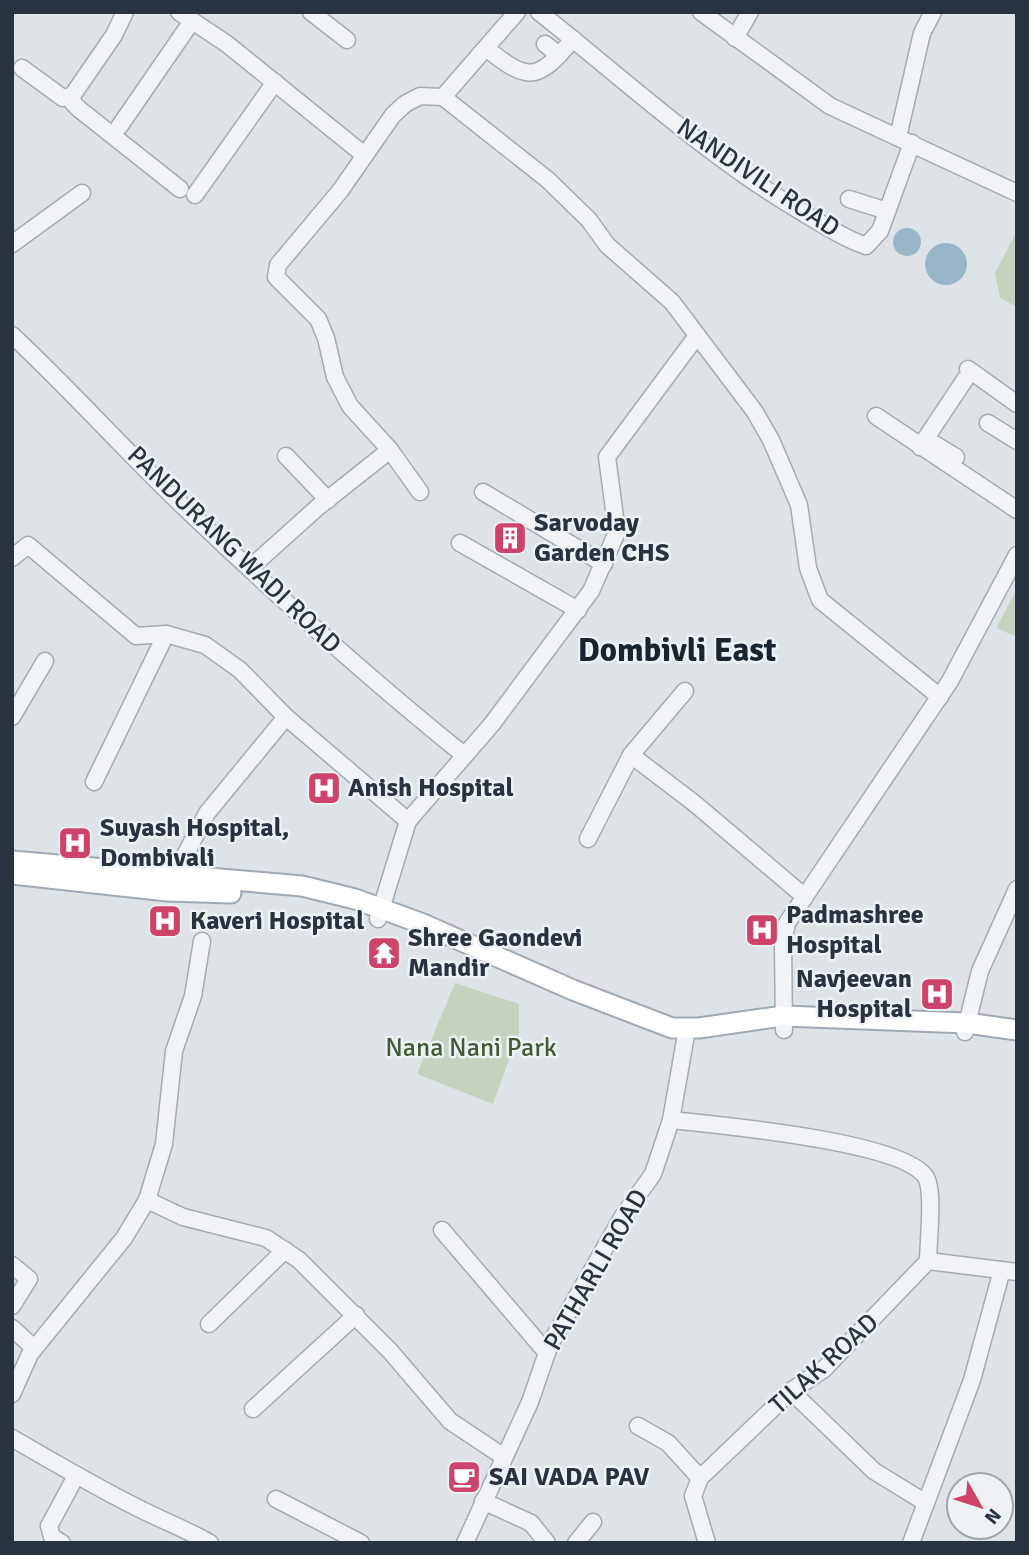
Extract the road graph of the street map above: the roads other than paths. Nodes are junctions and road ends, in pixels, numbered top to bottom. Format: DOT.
graph roads {
  1 [pos="125,12"];
  2 [pos="312,12"];
  3 [pos="517,12"];
  4 [pos="539,12"];
  5 [pos="701,12"];
  6 [pos="750,12"];
  7 [pos="933,12"];
  8 [pos="186,17"];
  9 [pos="734,38"];
  10 [pos="573,39"];
  11 [pos="347,40"];
  12 [pos="545,44"];
  13 [pos="486,48"];
  14 [pos="559,55"];
  15 [pos="22,68"];
  16 [pos="275,82"];
  17 [pos="72,96"];
  18 [pos="443,97"];
  19 [pos="119,127"];
  20 [pos="905,140"];
  21 [pos="363,154"];
  22 [pos="82,193"];
  23 [pos="1017,193"];
  24 [pos="849,199"];
  25 [pos="887,211"];
  26 [pos="12,244"];
  27 [pos="12,335"];
  28 [pos="696,337"];
  29 [pos="1017,404"];
  30 [pos="876,416"];
  31 [pos="988,423"];
  32 [pos="1017,441"];
  33 [pos="923,443"];
  34 [pos="390,450"];
  35 [pos="286,456"];
  36 [pos="956,457"];
  37 [pos="420,492"];
  38 [pos="483,492"];
  39 [pos="328,500"];
  40 [pos="1017,510"];
  41 [pos="460,542"];
  42 [pos="1017,555"];
  43 [pos="12,558"];
  44 [pos="604,564"];
  45 [pos="250,568"];
  46 [pos="578,610"];
  47 [pos="166,634"];
  48 [pos="45,661"];
  49 [pos="685,691"];
  50 [pos="940,697"];
  51 [pos="12,717"];
  52 [pos="286,718"];
  53 [pos="464,755"];
  54 [pos="631,755"];
  55 [pos="94,782"];
  56 [pos="408,821"];
  57 [pos="587,839"];
  58 [pos="12,861"];
  59 [pos="54,871"];
  60 [pos="12,874"];
  61 [pos="170,884"];
  62 [pos="1017,889"];
  63 [pos="805,897"];
  64 [pos="380,914"];
  65 [pos="202,941"];
  66 [pos="784,1023"];
  67 [pos="966,1028"];
  68 [pos="1017,1030"];
  69 [pos="686,1035"];
  70 [pos="1017,1039"];
  71 [pos="671,1120"];
  72 [pos="147,1200"];
  73 [pos="442,1230"];
  74 [pos="285,1250"];
  75 [pos="928,1261"];
  76 [pos="12,1265"];
  77 [pos="1010,1271"];
  78 [pos="12,1306"];
  79 [pos="356,1315"];
  80 [pos="209,1324"];
  81 [pos="12,1328"];
  82 [pos="34,1348"];
  83 [pos="547,1353"];
  84 [pos="791,1391"];
  85 [pos="12,1394"];
  86 [pos="253,1409"];
  87 [pos="638,1426"];
  88 [pos="12,1438"];
  89 [pos="504,1457"];
  90 [pos="76,1476"];
  91 [pos="700,1478"];
  92 [pos="276,1499"];
  93 [pos="483,1501"];
  94 [pos="926,1503"];
  95 [pos="593,1522"];
  96 [pos="62,1543"];
  97 [pos="210,1543"];
  98 [pos="361,1543"];
  99 [pos="465,1543"];
  100 [pos="547,1543"];
  101 [pos="576,1543"];
  102 [pos="707,1543"];
  103 [pos="911,1543"];
  1 -- 17 [label="street"];
  2 -- 11 [label="street"];
  3 -- 13 [label="street"];
  4 -- 10 [label="street, NANDIVILI ROAD"];
  5 -- 9 [label="street"];
  6 -- 9 [label="street"];
  7 -- 20 [label="street, NANDIVILI ROAD"];
  8 -- 16 [label="street"];
  8 -- 19 [label="street"];
  9 -- 20 [label="street"];
  10 -- 14 [label="street"];
  10 -- 25 [label="street, NANDIVILI ROAD"];
  12 -- 14 [label="street"];
  13 -- 14 [label="street"];
  13 -- 18 [label="street"];
  15 -- 17 [label="street"];
  16 -- 17 [label="street"];
  16 -- 21 [label="street"];
  18 -- 21 [label="street"];
  18 -- 28 [label="street"];
  20 -- 23 [label="street"];
  20 -- 25 [label="street, NANDIVILI ROAD"];
  21 -- 34 [label="street"];
  22 -- 26 [label="street"];
  24 -- 25 [label="street"];
  27 -- 45 [label="street, PANDURANG WADI ROAD"];
  28 -- 44 [label="street"];
  28 -- 50 [label="street"];
  29 -- 33 [label="street"];
  30 -- 33 [label="street"];
  31 -- 32 [label="street"];
  33 -- 36 [label="street"];
  33 -- 40 [label="street"];
  34 -- 37 [label="street"];
  34 -- 39 [label="street"];
  35 -- 39 [label="street"];
  38 -- 44 [label="street"];
  39 -- 45 [label="street"];
  41 -- 46 [label="street"];
  42 -- 50 [label="street"];
  43 -- 47 [label="street"];
  44 -- 46 [label="street"];
  45 -- 53 [label="street, PANDURANG WADI ROAD"];
  46 -- 53 [label="street"];
  47 -- 52 [label="street"];
  47 -- 55 [label="street"];
  48 -- 51 [label="street"];
  49 -- 54 [label="street"];
  50 -- 63 [label="street"];
  52 -- 56 [label="street"];
  52 -- 61 [label="street"];
  53 -- 56 [label="street"];
  54 -- 57 [label="street"];
  54 -- 63 [label="street"];
  56 -- 64 [label="street"];
  58 -- 59 [label="main road"];
  59 -- 60 [label="main road"];
  59 -- 61 [label="main road"];
  61 -- 64 [label="main road"];
  62 -- 67 [label="street"];
  63 -- 66 [label="street"];
  64 -- 69 [label="main road"];
  65 -- 72 [label="street"];
  66 -- 67 [label="main road"];
  66 -- 69 [label="main road"];
  67 -- 68 [label="main road"];
  67 -- 70 [label="main road"];
  69 -- 71 [label="street, PATHARLI ROAD"];
  71 -- 75 [label="street"];
  71 -- 83 [label="street, PATHARLI ROAD"];
  72 -- 74 [label="street"];
  72 -- 82 [label="street"];
  73 -- 83 [label="street"];
  74 -- 79 [label="street"];
  74 -- 80 [label="street"];
  75 -- 77 [label="street"];
  75 -- 84 [label="street, TILAK ROAD"];
  76 -- 78 [label="street"];
  77 -- 94 [label="street"];
  79 -- 86 [label="street"];
  79 -- 89 [label="street"];
  81 -- 82 [label="street"];
  82 -- 85 [label="street"];
  83 -- 89 [label="street, PATHARLI ROAD"];
  84 -- 91 [label="street, TILAK ROAD"];
  84 -- 94 [label="street"];
  87 -- 91 [label="street"];
  88 -- 90 [label="street"];
  89 -- 93 [label="street, PATHARLI ROAD"];
  90 -- 96 [label="street"];
  90 -- 97 [label="street"];
  91 -- 102 [label="street"];
  92 -- 98 [label="street"];
  93 -- 99 [label="street, PATHARLI ROAD"];
  93 -- 100 [label="street"];
  94 -- 103 [label="street"];
  95 -- 101 [label="street"];
}
